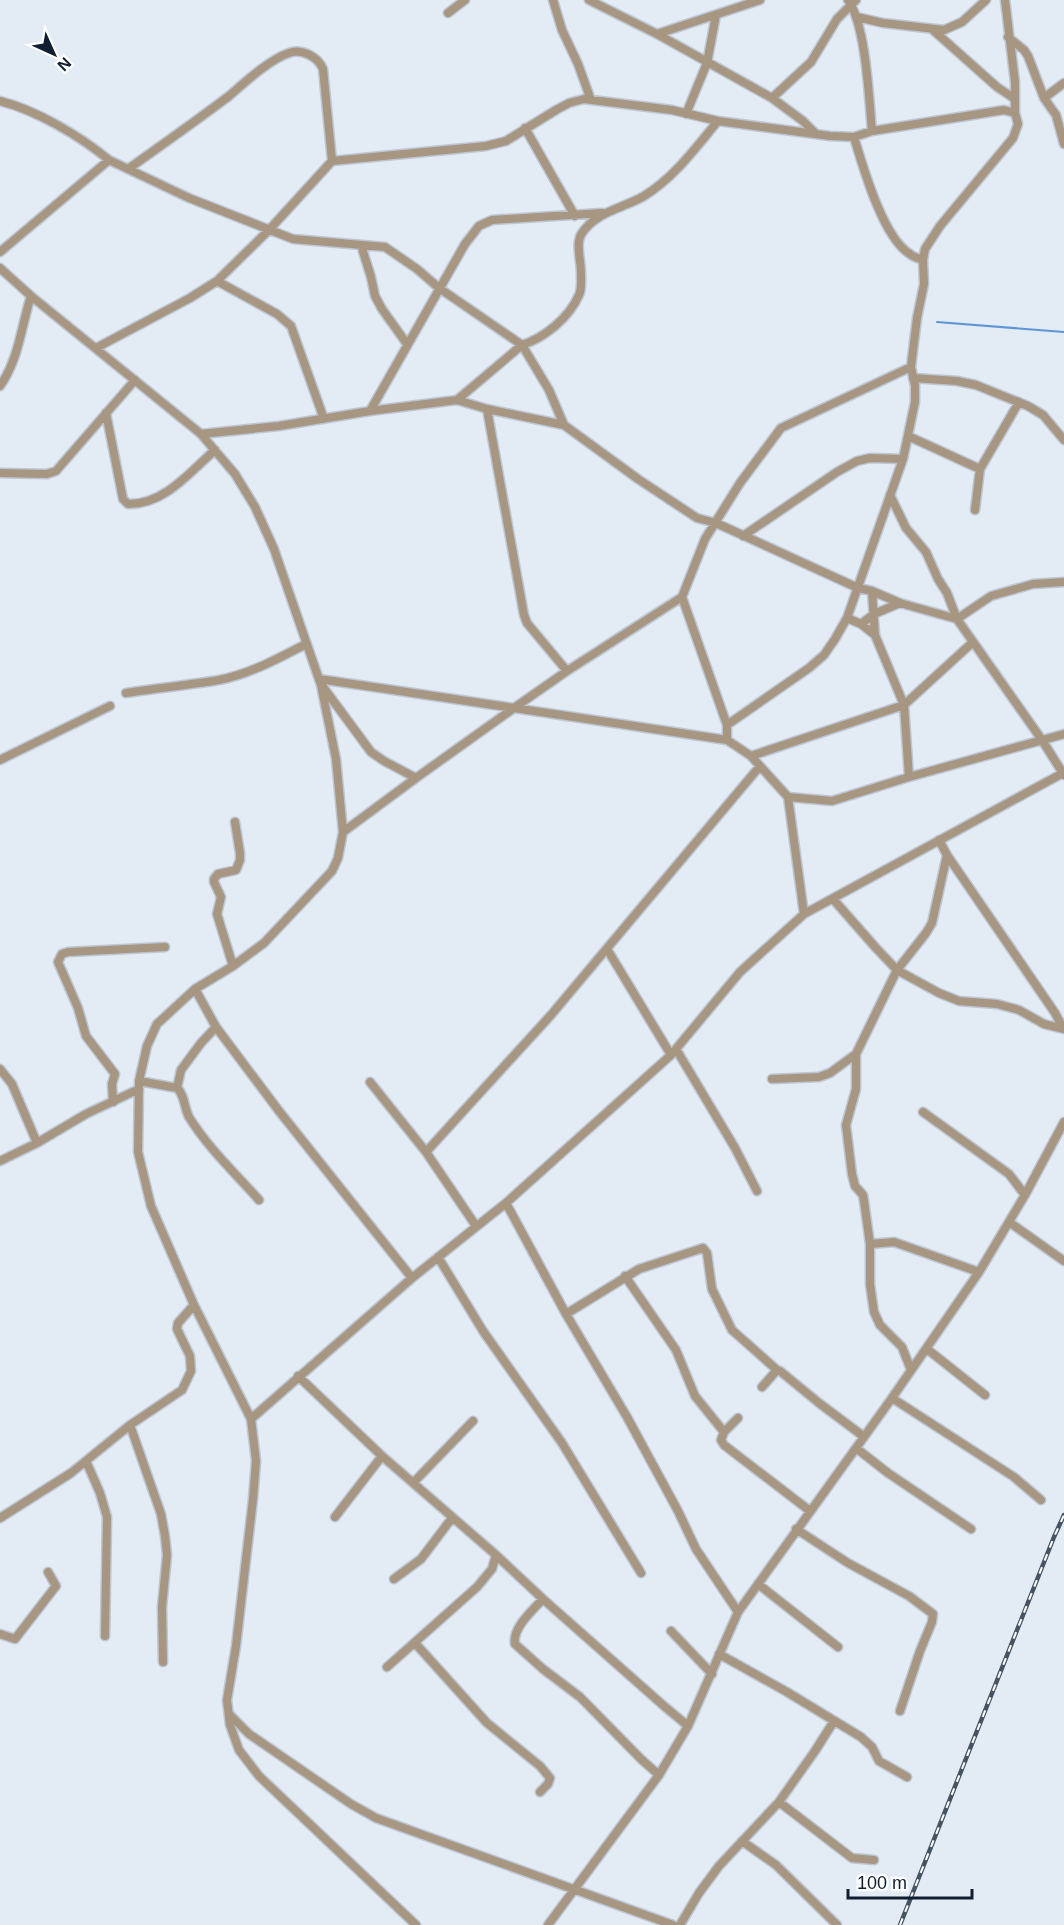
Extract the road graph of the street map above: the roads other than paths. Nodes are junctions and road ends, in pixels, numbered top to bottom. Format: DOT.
graph roads {
  1 [pos="465,0"];
  2 [pos="553,0"];
  3 [pos="589,0"];
  4 [pos="760,0"];
  5 [pos="986,0"];
  6 [pos="1005,0"];
  7 [pos="852,2"];
  8 [pos="448,13"];
  9 [pos="716,15"];
  10 [pos="857,17"];
  11 [pos="933,30"];
  12 [pos="657,34"];
  13 [pos="1008,37"];
  14 [pos="707,63"];
  15 [pos="1064,83"];
  16 [pos="772,98"];
  17 [pos="1044,98"];
  18 [pos="1015,99"];
  19 [pos="591,100"];
  20 [pos="0,101"];
  21 [pos="1015,113"];
  22 [pos="686,114"];
  23 [pos="718,121"];
  24 [pos="525,128"];
  25 [pos="872,131"];
  26 [pos="814,133"];
  27 [pos="854,137"];
  28 [pos="1064,144"];
  29 [pos="109,160"];
  30 [pos="332,161"];
  31 [pos="128,169"];
  32 [pos="606,213"];
  33 [pos="575,216"];
  34 [pos="269,230"];
  35 [pos="361,245"];
  36 [pos="0,252"];
  37 [pos="923,260"];
  38 [pos="0,268"];
  39 [pos="218,281"];
  40 [pos="439,288"];
  41 [pos="31,296"];
  42 [pos="407,344"];
  43 [pos="522,345"];
  44 [pos="96,348"];
  45 [pos="911,367"];
  46 [pos="913,378"];
  47 [pos="135,380"];
  48 [pos="0,386"];
  49 [pos="457,400"];
  50 [pos="1019,402"];
  51 [pos="487,409"];
  52 [pos="370,411"];
  53 [pos="106,413"];
  54 [pos="324,419"];
  55 [pos="564,425"];
  56 [pos="201,434"];
  57 [pos="908,436"];
  58 [pos="1064,440"];
  59 [pos="215,450"];
  60 [pos="903,459"];
  61 [pos="980,469"];
  62 [pos="0,473"];
  63 [pos="890,495"];
  64 [pos="975,510"];
  65 [pos="716,523"];
  66 [pos="743,536"];
  67 [pos="1064,582"];
  68 [pos="858,588"];
  69 [pos="872,591"];
  70 [pos="682,597"];
  71 [pos="900,603"];
  72 [pos="874,614"];
  73 [pos="847,618"];
  74 [pos="957,619"];
  75 [pos="861,624"];
  76 [pos="875,635"];
  77 [pos="973,642"];
  78 [pos="306,644"];
  79 [pos="567,671"];
  80 [pos="320,682"];
  81 [pos="126,693"];
  82 [pos="904,705"];
  83 [pos="110,706"];
  84 [pos="514,708"];
  85 [pos="727,725"];
  86 [pos="1064,734"];
  87 [pos="727,740"];
  88 [pos="1042,740"];
  89 [pos="751,756"];
  90 [pos="0,760"];
  91 [pos="760,766"];
  92 [pos="1063,774"];
  93 [pos="909,777"];
  94 [pos="416,778"];
  95 [pos="788,797"];
  96 [pos="235,822"];
  97 [pos="343,832"];
  98 [pos="939,840"];
  99 [pos="947,855"];
  100 [pos="833,899"];
  101 [pos="804,914"];
  102 [pos="165,947"];
  103 [pos="607,949"];
  104 [pos="233,966"];
  105 [pos="897,970"];
  106 [pos="195,989"];
  107 [pos="216,1027"];
  108 [pos="1063,1029"];
  109 [pos="674,1052"];
  110 [pos="856,1054"];
  111 [pos="0,1069"];
  112 [pos="772,1079"];
  113 [pos="370,1082"];
  114 [pos="139,1085"];
  115 [pos="177,1088"];
  116 [pos="113,1102"];
  117 [pos="923,1112"];
  118 [pos="1064,1122"];
  119 [pos="37,1143"];
  120 [pos="426,1152"];
  121 [pos="0,1161"];
  122 [pos="757,1191"];
  123 [pos="1025,1195"];
  124 [pos="259,1200"];
  125 [pos="506,1203"];
  126 [pos="1009,1222"];
  127 [pos="476,1226"];
  128 [pos="870,1244"];
  129 [pos="438,1257"];
  130 [pos="1064,1262"];
  131 [pos="979,1272"];
  132 [pos="625,1276"];
  133 [pos="412,1278"];
  134 [pos="194,1305"];
  135 [pos="566,1314"];
  136 [pos="927,1349"];
  137 [pos="777,1370"];
  138 [pos="911,1370"];
  139 [pos="298,1376"];
  140 [pos="762,1387"];
  141 [pos="985,1395"];
  142 [pos="892,1398"];
  143 [pos="738,1418"];
  144 [pos="251,1419"];
  145 [pos="473,1420"];
  146 [pos="130,1425"];
  147 [pos="724,1432"];
  148 [pos="863,1436"];
  149 [pos="856,1448"];
  150 [pos="382,1456"];
  151 [pos="86,1461"];
  152 [pos="413,1483"];
  153 [pos="1041,1500"];
  154 [pos="810,1511"];
  155 [pos="335,1517"];
  156 [pos="0,1518"];
  157 [pos="452,1518"];
  158 [pos="796,1529"];
  159 [pos="971,1529"];
  160 [pos="496,1555"];
  161 [pos="48,1572"];
  162 [pos="641,1573"];
  163 [pos="394,1579"];
  164 [pos="758,1584"];
  165 [pos="543,1599"];
  166 [pos="738,1612"];
  167 [pos="671,1631"];
  168 [pos="0,1634"];
  169 [pos="105,1636"];
  170 [pos="415,1643"];
  171 [pos="838,1647"];
  172 [pos="719,1654"];
  173 [pos="164,1662"];
  174 [pos="387,1667"];
  175 [pos="712,1674"];
  176 [pos="900,1711"];
  177 [pos="229,1714"];
  178 [pos="834,1720"];
  179 [pos="688,1726"];
  180 [pos="659,1775"];
  181 [pos="907,1777"];
  182 [pos="540,1792"];
  183 [pos="779,1802"];
  184 [pos="742,1841"];
  185 [pos="874,1860"];
  186 [pos="574,1888"];
  187 [pos="409,1923"];
  188 [pos="548,1925"];
  189 [pos="673,1925"];
  190 [pos="680,1925"];
  191 [pos="837,1925"];
  1 -- 8 [label="street"];
  2 -- 19 [label="street"];
  3 -- 12 [label="street"];
  4 -- 9 [label="street"];
  5 -- 11 [label="street"];
  6 -- 13 [label="street"];
  7 -- 10 [label="street"];
  7 -- 16 [label="street"];
  9 -- 12 [label="street"];
  9 -- 14 [label="street"];
  10 -- 11 [label="street"];
  10 -- 25 [label="street"];
  11 -- 18 [label="street"];
  12 -- 14 [label="street"];
  13 -- 17 [label="street"];
  13 -- 18 [label="street"];
  14 -- 16 [label="street"];
  14 -- 22 [label="street"];
  15 -- 17 [label="street"];
  16 -- 26 [label="street"];
  17 -- 28 [label="street"];
  18 -- 21 [label="street"];
  19 -- 22 [label="street"];
  19 -- 24 [label="street"];
  20 -- 29 [label="street"];
  21 -- 25 [label="street"];
  21 -- 37 [label="street"];
  22 -- 23 [label="street"];
  23 -- 26 [label="street"];
  23 -- 32 [label="street"];
  24 -- 30 [label="street"];
  24 -- 33 [label="street"];
  25 -- 27 [label="street"];
  26 -- 27 [label="street"];
  27 -- 37 [label="street"];
  29 -- 31 [label="street"];
  29 -- 36 [label="street"];
  30 -- 31 [label="street"];
  30 -- 34 [label="street"];
  31 -- 34 [label="street"];
  32 -- 33 [label="street"];
  32 -- 43 [label="street"];
  33 -- 40 [label="street"];
  34 -- 35 [label="street"];
  34 -- 39 [label="street"];
  35 -- 40 [label="street"];
  35 -- 42 [label="street"];
  37 -- 45 [label="street"];
  38 -- 41 [label="street"];
  39 -- 44 [label="street"];
  39 -- 54 [label="street"];
  40 -- 42 [label="street"];
  40 -- 43 [label="street"];
  41 -- 44 [label="street"];
  41 -- 48 [label="street"];
  42 -- 52 [label="street"];
  43 -- 49 [label="street"];
  43 -- 55 [label="street"];
  44 -- 47 [label="street"];
  45 -- 46 [label="street"];
  45 -- 65 [label="street"];
  46 -- 50 [label="street"];
  46 -- 57 [label="street"];
  47 -- 53 [label="street"];
  47 -- 56 [label="street"];
  49 -- 51 [label="street"];
  49 -- 52 [label="street"];
  50 -- 58 [label="street"];
  50 -- 61 [label="street"];
  51 -- 55 [label="street"];
  51 -- 79 [label="street"];
  52 -- 54 [label="street"];
  53 -- 59 [label="street"];
  53 -- 62 [label="street"];
  54 -- 56 [label="street"];
  55 -- 65 [label="street"];
  56 -- 59 [label="street"];
  57 -- 60 [label="street"];
  57 -- 61 [label="street"];
  59 -- 78 [label="street"];
  60 -- 63 [label="street"];
  60 -- 66 [label="street"];
  61 -- 64 [label="street"];
  63 -- 68 [label="street"];
  63 -- 74 [label="street"];
  65 -- 66 [label="street"];
  65 -- 70 [label="street"];
  66 -- 68 [label="street"];
  67 -- 74 [label="street"];
  68 -- 69 [label="street"];
  68 -- 73 [label="street"];
  69 -- 71 [label="street"];
  69 -- 72 [label="street"];
  70 -- 79 [label="street"];
  70 -- 85 [label="street"];
  71 -- 72 [label="street"];
  71 -- 74 [label="street"];
  72 -- 75 [label="street"];
  72 -- 76 [label="street"];
  73 -- 75 [label="street"];
  73 -- 85 [label="street"];
  74 -- 77 [label="street"];
  75 -- 76 [label="street"];
  76 -- 82 [label="street"];
  77 -- 82 [label="street"];
  77 -- 88 [label="street"];
  78 -- 80 [label="street"];
  78 -- 81 [label="street"];
  79 -- 84 [label="street"];
  80 -- 84 [label="street"];
  80 -- 94 [label="street"];
  80 -- 97 [label="street"];
  82 -- 89 [label="street"];
  82 -- 93 [label="street"];
  83 -- 90 [label="street"];
  84 -- 87 [label="street"];
  84 -- 94 [label="street"];
  85 -- 87 [label="street"];
  86 -- 88 [label="street"];
  87 -- 89 [label="street"];
  88 -- 92 [label="street"];
  88 -- 93 [label="street"];
  89 -- 91 [label="street"];
  91 -- 95 [label="street"];
  91 -- 103 [label="street"];
  92 -- 98 [label="street"];
  93 -- 95 [label="street"];
  94 -- 97 [label="street"];
  95 -- 101 [label="street"];
  96 -- 104 [label="street"];
  97 -- 104 [label="street"];
  98 -- 99 [label="street"];
  98 -- 100 [label="street"];
  99 -- 105 [label="street"];
  99 -- 108 [label="street"];
  100 -- 101 [label="street"];
  100 -- 105 [label="street"];
  101 -- 109 [label="street"];
  102 -- 116 [label="street"];
  103 -- 109 [label="street"];
  103 -- 120 [label="street"];
  104 -- 106 [label="street"];
  105 -- 108 [label="street"];
  105 -- 110 [label="street"];
  106 -- 107 [label="street"];
  106 -- 114 [label="street"];
  107 -- 115 [label="street"];
  107 -- 133 [label="street"];
  109 -- 122 [label="street"];
  109 -- 125 [label="street"];
  110 -- 112 [label="street"];
  110 -- 128 [label="street"];
  111 -- 119 [label="street"];
  113 -- 120 [label="street"];
  114 -- 115 [label="street"];
  114 -- 116 [label="street"];
  114 -- 134 [label="street"];
  115 -- 124 [label="street"];
  116 -- 119 [label="street"];
  117 -- 123 [label="street"];
  118 -- 123 [label="street"];
  119 -- 121 [label="street"];
  120 -- 127 [label="street"];
  123 -- 126 [label="street"];
  125 -- 127 [label="street"];
  125 -- 135 [label="street"];
  126 -- 130 [label="street"];
  126 -- 131 [label="street"];
  127 -- 129 [label="street"];
  128 -- 131 [label="street"];
  128 -- 138 [label="street"];
  129 -- 133 [label="street"];
  129 -- 162 [label="street"];
  131 -- 136 [label="street"];
  132 -- 135 [label="street"];
  132 -- 137 [label="street"];
  132 -- 147 [label="street"];
  133 -- 139 [label="street"];
  134 -- 144 [label="street"];
  134 -- 146 [label="street"];
  135 -- 166 [label="street"];
  136 -- 138 [label="street"];
  136 -- 141 [label="street"];
  137 -- 140 [label="street"];
  137 -- 148 [label="street"];
  138 -- 142 [label="street"];
  139 -- 144 [label="street"];
  139 -- 150 [label="street"];
  142 -- 148 [label="street"];
  142 -- 153 [label="street"];
  143 -- 147 [label="street"];
  144 -- 177 [label="street"];
  145 -- 152 [label="street"];
  146 -- 151 [label="street"];
  146 -- 173 [label="street"];
  147 -- 154 [label="street"];
  148 -- 149 [label="street"];
  149 -- 154 [label="street"];
  149 -- 159 [label="street"];
  150 -- 152 [label="street"];
  150 -- 155 [label="street"];
  151 -- 156 [label="street"];
  151 -- 169 [label="street"];
  152 -- 157 [label="street"];
  154 -- 158 [label="street"];
  157 -- 160 [label="street"];
  157 -- 163 [label="street"];
  158 -- 164 [label="street"];
  158 -- 176 [label="street"];
  160 -- 165 [label="street"];
  160 -- 170 [label="street"];
  161 -- 168 [label="street"];
  164 -- 166 [label="street"];
  164 -- 171 [label="street"];
  165 -- 179 [label="street"];
  165 -- 180 [label="street"];
  166 -- 172 [label="street"];
  167 -- 175 [label="street"];
  170 -- 174 [label="street"];
  170 -- 182 [label="street"];
  172 -- 175 [label="street"];
  172 -- 178 [label="street"];
  175 -- 179 [label="street"];
  177 -- 186 [label="street"];
  177 -- 187 [label="street"];
  178 -- 181 [label="street"];
  178 -- 183 [label="street"];
  179 -- 180 [label="street"];
  180 -- 186 [label="street"];
  183 -- 184 [label="street"];
  183 -- 185 [label="street"];
  184 -- 190 [label="street"];
  184 -- 191 [label="street"];
  186 -- 188 [label="street"];
  186 -- 189 [label="street"];
}
